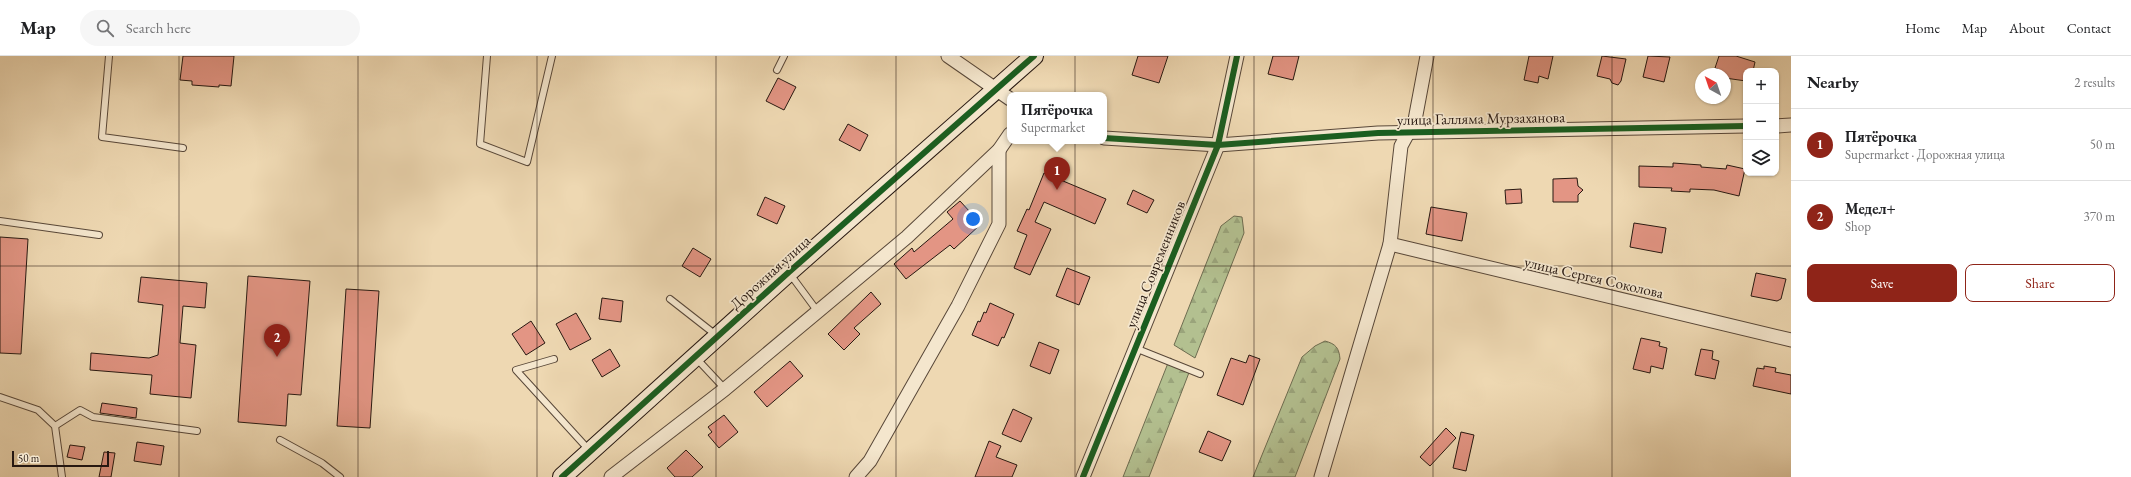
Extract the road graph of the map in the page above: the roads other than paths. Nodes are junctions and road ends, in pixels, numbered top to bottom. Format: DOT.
graph roads {
  1 [pos="109,56"];
  2 [pos="487,56"];
  3 [pos="552,56"];
  4 [pos="784,56"];
  5 [pos="948,56"];
  6 [pos="1034,56"];
  7 [pos="1237,56"];
  8 [pos="1427,56"];
  9 [pos="777,70"];
  10 [pos="1004,94"];
  11 [pos="1743,126"];
  12 [pos="1779,126"];
  13 [pos="1791,126"];
  14 [pos="1407,132"];
  15 [pos="1007,138"];
  16 [pos="1107,138"];
  17 [pos="1218,145"];
  18 [pos="183,148"];
  19 [pos="999,150"];
  20 [pos="0,221"];
  21 [pos="99,235"];
  22 [pos="1390,244"];
  23 [pos="789,272"];
  24 [pos="670,299"];
  25 [pos="818,312"];
  26 [pos="718,336"];
  27 [pos="1791,340"];
  28 [pos="1135,348"];
  29 [pos="695,356"];
  30 [pos="554,359"];
  31 [pos="1200,374"];
  32 [pos="725,389"];
  33 [pos="0,397"];
  34 [pos="55,426"];
  35 [pos="197,430"];
  36 [pos="280,440"];
  37 [pos="590,451"];
  38 [pos="566,475"];
  39 [pos="62,477"];
  40 [pos="340,477"];
  41 [pos="611,477"];
  42 [pos="856,477"];
  43 [pos="1083,477"];
  44 [pos="1321,477"];
  1 -- 18 [label="lane"];
  2 -- 3 [label="lane"];
  4 -- 9 [label="lane"];
  5 -- 10 [label="street"];
  6 -- 10 [label="street, Дорожная улица"];
  7 -- 17 [label="street, улица Современников"];
  8 -- 14 [label="street"];
  10 -- 23 [label="street, Дорожная улица"];
  11 -- 14 [label="street, улица Галляма Мурзаханова"];
  12 -- 13 [label="street"];
  14 -- 17 [label="street, улица Галляма Мурзаханова"];
  14 -- 22 [label="street"];
  15 -- 19 [label="street"];
  16 -- 17 [label="street, улица Галляма Мурзаханова"];
  17 -- 28 [label="street, улица Современников"];
  19 -- 25 [label="street"];
  19 -- 42 [label="street"];
  20 -- 21 [label="lane"];
  22 -- 27 [label="street, улица Сергея Соколова"];
  22 -- 44 [label="street"];
  23 -- 25 [label="lane"];
  23 -- 26 [label="street, Дорожная улица"];
  24 -- 26 [label="lane"];
  25 -- 32 [label="street"];
  26 -- 29 [label="street, Дорожная улица"];
  28 -- 31 [label="lane"];
  28 -- 43 [label="street, улица Современников"];
  29 -- 32 [label="lane"];
  29 -- 37 [label="street, Дорожная улица"];
  30 -- 37 [label="lane"];
  32 -- 41 [label="street"];
  33 -- 34 [label="lane"];
  34 -- 35 [label="lane"];
  34 -- 39 [label="lane"];
  36 -- 40 [label="lane"];
  37 -- 38 [label="street, Дорожная улица"];
}
